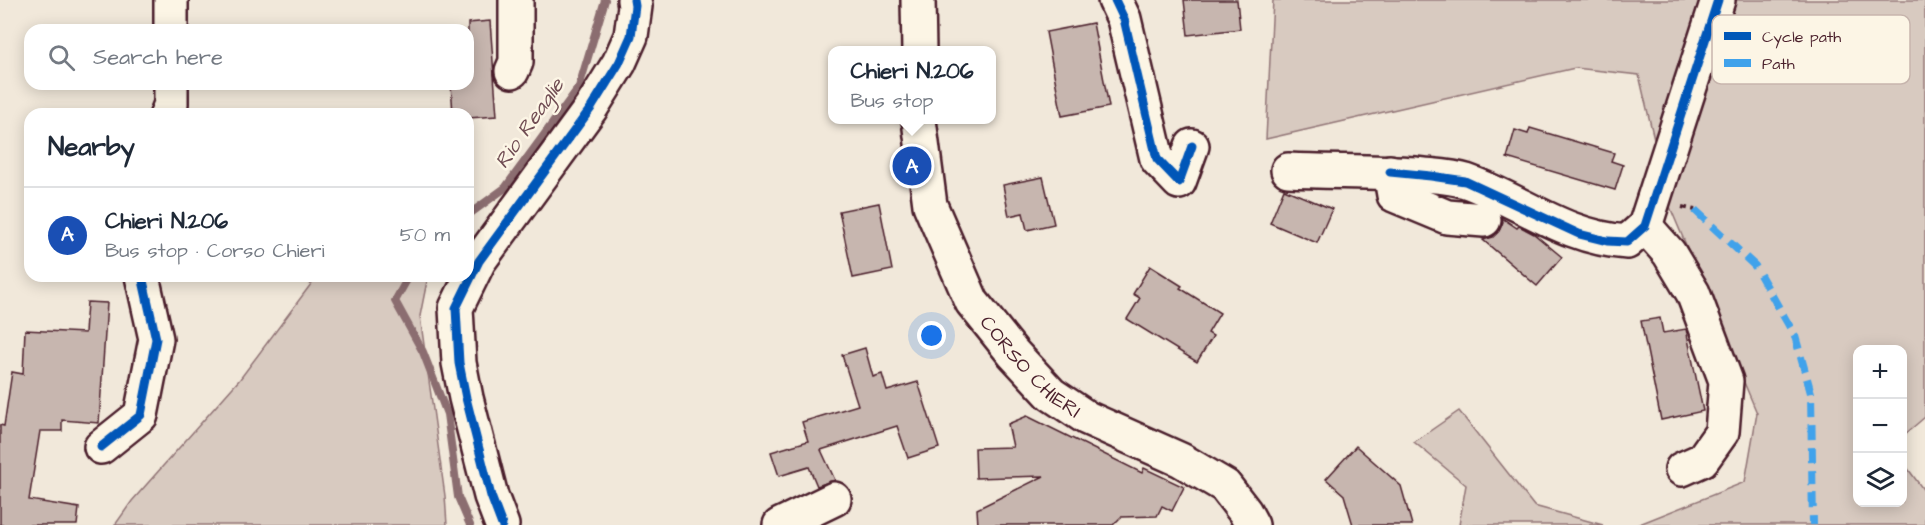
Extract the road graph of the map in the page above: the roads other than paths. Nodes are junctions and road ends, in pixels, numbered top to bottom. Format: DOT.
graph roads {
  1 [pos="171,0"];
  2 [pos="516,0"];
  3 [pos="634,0"];
  4 [pos="918,0"];
  5 [pos="1114,0"];
  6 [pos="1718,0"];
  7 [pos="1713,15"];
  8 [pos="1712,19"];
  9 [pos="171,24"];
  10 [pos="919,46"];
  11 [pos="512,71"];
  12 [pos="171,90"];
  13 [pos="170,108"];
  14 [pos="920,124"];
  15 [pos="1192,146"];
  16 [pos="1288,170"];
  17 [pos="1390,172"];
  18 [pos="1484,220"];
  19 [pos="1645,226"];
  20 [pos="474,271"];
  21 [pos="142,282"];
  22 [pos="469,282"];
  23 [pos="100,447"];
  24 [pos="1682,469"];
  25 [pos="834,499"];
  26 [pos="502,525"];
  27 [pos="780,525"];
  28 [pos="1252,525"];
  1 -- 9 [label="street"];
  2 -- 11 [label="street"];
  3 -- 20 [label="street"];
  4 -- 10 [label="street"];
  5 -- 15 [label="street"];
  6 -- 7 [label="street"];
  8 -- 19 [label="street"];
  12 -- 13 [label="street"];
  14 -- 28 [label="street, CORSO CHIERI"];
  16 -- 17 [label="street"];
  17 -- 18 [label="street"];
  17 -- 19 [label="street"];
  19 -- 24 [label="street"];
  21 -- 23 [label="street"];
  22 -- 26 [label="street"];
  25 -- 27 [label="street"];
}
